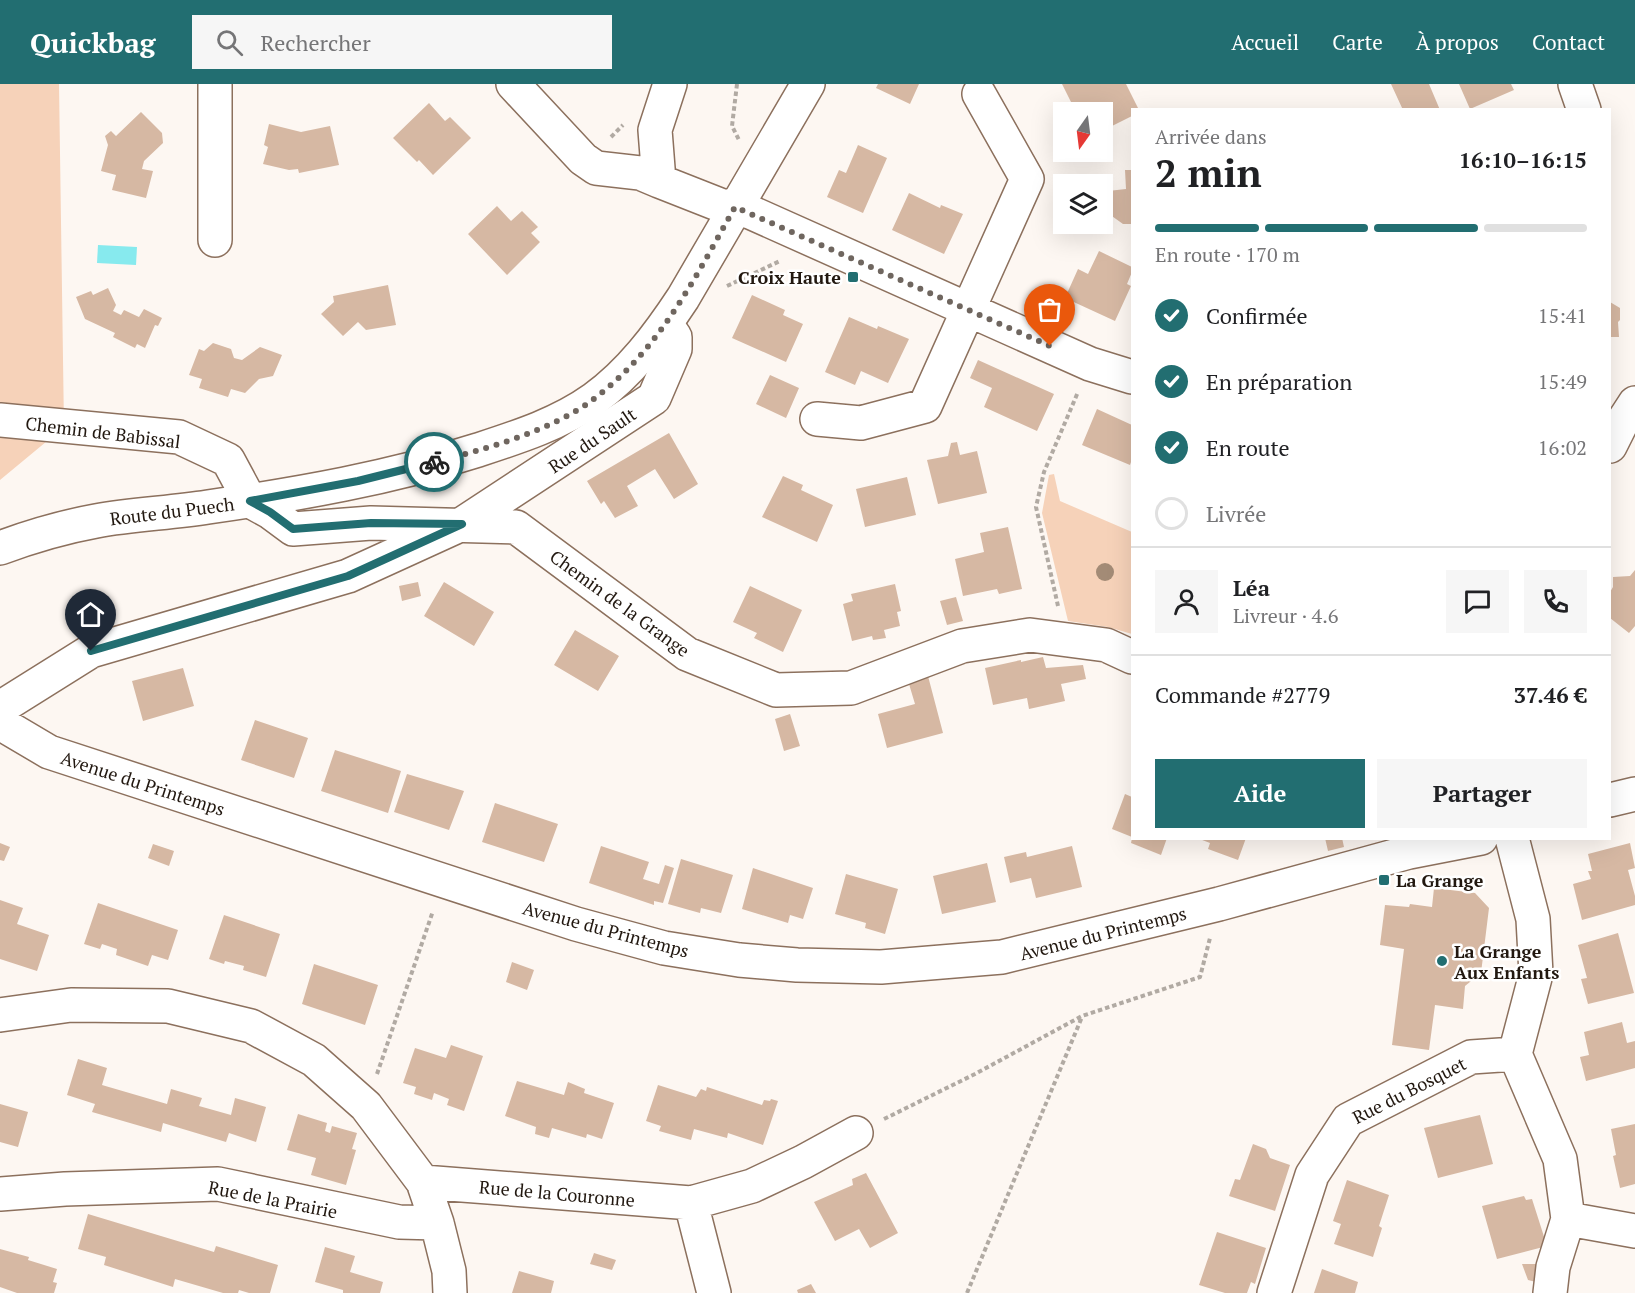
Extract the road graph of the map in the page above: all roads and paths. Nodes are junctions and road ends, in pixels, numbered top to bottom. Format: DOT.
graph roads {
  1 [pos="215,84"];
  2 [pos="513,84"];
  3 [pos="670,84"];
  4 [pos="737,84"];
  5 [pos="808,84"];
  6 [pos="1575,84"];
  7 [pos="979,94"];
  8 [pos="1583,108"];
  9 [pos="740,143"];
  10 [pos="659,181"];
  11 [pos="735,207"];
  12 [pos="215,240"];
  13 [pos="830,249"];
  14 [pos="674,311"];
  15 [pos="968,311"];
  16 [pos="1090,364"];
  17 [pos="1131,377"];
  18 [pos="1635,404"];
  19 [pos="817,419"];
  20 [pos="0,420"];
  21 [pos="1611,444"];
  22 [pos="250,501"];
  23 [pos="462,524"];
  24 [pos="0,548"];
  25 [pos="1066,640"];
  26 [pos="1131,657"];
  27 [pos="0,708"];
  28 [pos="0,723"];
  29 [pos="1635,794"];
  30 [pos="1611,800"];
  31 [pos="1458,840"];
  32 [pos="1513,840"];
  33 [pos="1402,845"];
  34 [pos="1219,904"];
  35 [pos="429,926"];
  36 [pos="0,1015"];
  37 [pos="1082,1016"];
  38 [pos="1515,1054"];
  39 [pos="366,1106"];
  40 [pos="856,1133"];
  41 [pos="423,1182"];
  42 [pos="0,1194"];
  43 [pos="692,1203"];
  44 [pos="1568,1219"];
  45 [pos="437,1224"];
  46 [pos="1635,1231"];
  47 [pos="450,1293"];
  48 [pos="714,1293"];
  49 [pos="967,1293"];
  50 [pos="1274,1293"];
  51 [pos="1550,1293"];
  1 -- 12 [label="street"];
  2 -- 10 [label="street"];
  3 -- 10 [label="street"];
  4 -- 9 [label="path"];
  5 -- 11 [label="street, Route du Puech"];
  6 -- 8 [label="street"];
  7 -- 15 [label="street"];
  10 -- 11 [label="street"];
  11 -- 13 [label="street"];
  11 -- 14 [label="street, Route du Puech"];
  13 -- 14 [label="path"];
  13 -- 15 [label="street"];
  14 -- 22 [label="street, Route du Puech"];
  14 -- 23 [label="street, Rue du Sault"];
  15 -- 16 [label="street"];
  15 -- 19 [label="street"];
  16 -- 17 [label="street"];
  16 -- 25 [label="path"];
  18 -- 21 [label="street"];
  20 -- 22 [label="street, Chemin de Babissal"];
  22 -- 23 [label="street, Chemin de la Grange"];
  22 -- 24 [label="street, Route du Puech"];
  23 -- 25 [label="street, Chemin de la Grange"];
  23 -- 27 [label="street, Rue du Sault"];
  25 -- 26 [label="street, Chemin de la Grange"];
  28 -- 34 [label="street, Avenue du Printemps"];
  29 -- 30 [label="street"];
  31 -- 33 [label="street, Avenue du Printemps"];
  32 -- 38 [label="street"];
  33 -- 34 [label="street, Avenue du Printemps"];
  34 -- 37 [label="path"];
  35 -- 39 [label="path"];
  36 -- 39 [label="street"];
  37 -- 40 [label="path"];
  37 -- 49 [label="path"];
  38 -- 44 [label="street"];
  38 -- 50 [label="street, Rue du Bosquet"];
  39 -- 41 [label="street"];
  40 -- 43 [label="street, Rue de la Couronne"];
  41 -- 43 [label="street, Rue de la Couronne"];
  41 -- 45 [label="street"];
  42 -- 45 [label="street, Rue de la Prairie"];
  43 -- 48 [label="street"];
  44 -- 46 [label="street"];
  44 -- 51 [label="street"];
  45 -- 47 [label="street"];
}
